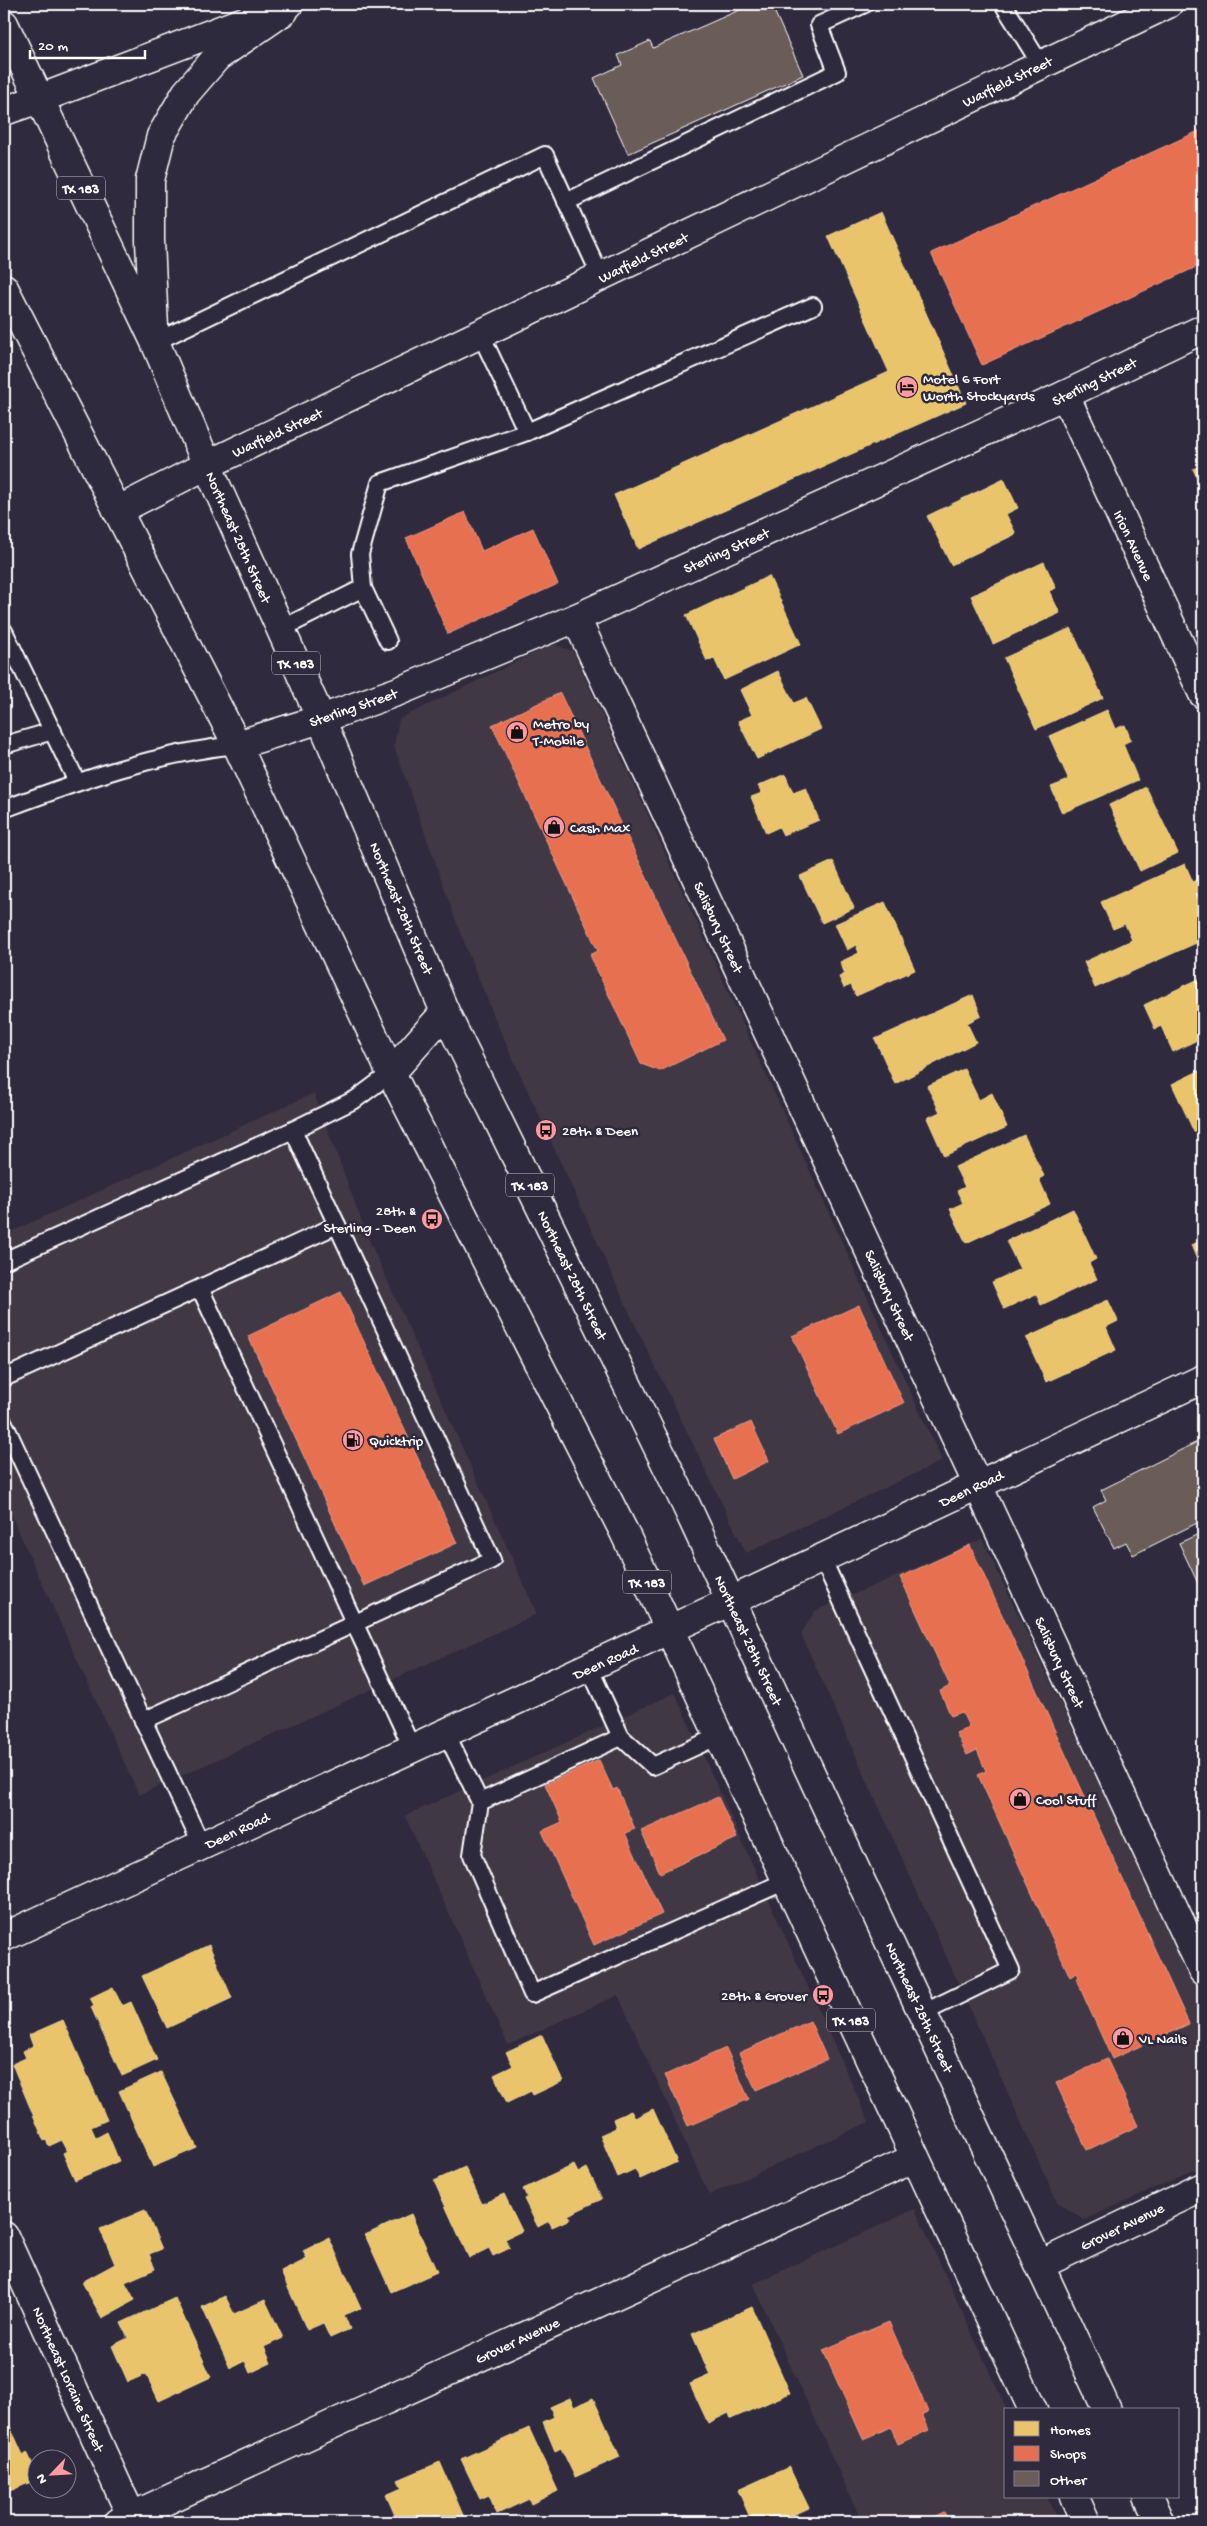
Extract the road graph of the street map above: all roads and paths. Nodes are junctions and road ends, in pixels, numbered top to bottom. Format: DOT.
graph roads {
  1 [pos="289,4"];
  2 [pos="296,4"];
  3 [pos="865,4"];
  4 [pos="1003,4"];
  5 [pos="1168,4"];
  6 [pos="6,29"];
  7 [pos="1041,65"];
  8 [pos="39,99"];
  9 [pos="4,111"];
  10 [pos="566,202"];
  11 [pos="601,277"];
  12 [pos="7,298"];
  13 [pos="813,306"];
  14 [pos="1203,329"];
  15 [pos="481,335"];
  16 [pos="154,342"];
  17 [pos="1065,395"];
  18 [pos="527,432"];
  19 [pos="207,465"];
  20 [pos="117,511"];
  21 [pos="363,588"];
  22 [pos="576,618"];
  23 [pos="281,629"];
  24 [pos="4,631"];
  25 [pos="388,641"];
  26 [pos="1203,694"];
  27 [pos="321,719"];
  28 [pos="53,732"];
  29 [pos="4,745"];
  30 [pos="237,745"];
  31 [pos="77,782"];
  32 [pos="4,809"];
  33 [pos="446,1012"];
  34 [pos="391,1073"];
  35 [pos="293,1130"];
  36 [pos="337,1225"];
  37 [pos="4,1261"];
  38 [pos="200,1288"];
  39 [pos="4,1378"];
  40 [pos="1203,1379"];
  41 [pos="4,1423"];
  42 [pos="978,1485"];
  43 [pos="822,1558"];
  44 [pos="731,1601"];
  45 [pos="354,1624"];
  46 [pos="670,1631"];
  47 [pos="589,1668"];
  48 [pos="143,1721"];
  49 [pos="446,1733"];
  50 [pos="719,1736"];
  51 [pos="621,1737"];
  52 [pos="412,1748"];
  53 [pos="480,1802"];
  54 [pos="202,1846"];
  55 [pos="786,1881"];
  56 [pos="4,1937"];
  57 [pos="1203,1971"];
  58 [pos="923,2013"];
  59 [pos="916,2158"];
  60 [pos="1203,2187"];
  61 [pos="4,2236"];
  62 [pos="1040,2265"];
  63 [pos="1032,2408"];
  64 [pos="1107,2408"];
  65 [pos="1074,2498"];
  66 [pos="1148,2498"];
  67 [pos="128,2520"];
  68 [pos="1086,2522"];
  69 [pos="1160,2522"];
  1 -- 8 [label="main road"];
  2 -- 16 [label="main road"];
  3 -- 10 [label="lane"];
  4 -- 7 [label="lane"];
  5 -- 7 [label="main road, Warfield Street"];
  6 -- 8 [label="main road, Northeast 28th Street / TX 183"];
  7 -- 11 [label="main road, Warfield Street"];
  8 -- 9 [label="main road"];
  8 -- 16 [label="main road, Northeast 28th Street / TX 183"];
  10 -- 11 [label="lane"];
  10 -- 16 [label="lane"];
  11 -- 15 [label="main road, Warfield Street"];
  12 -- 20 [label="main road, TX 183"];
  13 -- 18 [label="lane"];
  14 -- 17 [label="main road, Sterling Street"];
  15 -- 18 [label="lane"];
  15 -- 19 [label="main road, Warfield Street"];
  16 -- 19 [label="main road, Northeast 28th Street / TX 183"];
  17 -- 22 [label="main road, Sterling Street"];
  17 -- 26 [label="main road, Irion Avenue"];
  18 -- 21 [label="lane"];
  19 -- 20 [label="main road, Warfield Street"];
  19 -- 23 [label="main road, Northeast 28th Street / TX 183"];
  20 -- 30 [label="main road, TX 183"];
  21 -- 23 [label="lane"];
  21 -- 25 [label="lane"];
  22 -- 27 [label="main road, Sterling Street"];
  22 -- 42 [label="main road, Salisbury Street"];
  23 -- 27 [label="main road, Northeast 28th Street / TX 183"];
  24 -- 28 [label="lane"];
  27 -- 30 [label="main road, Sterling Street"];
  27 -- 33 [label="main road, Northeast 28th Street / TX 183"];
  28 -- 29 [label="lane"];
  28 -- 31 [label="lane"];
  30 -- 31 [label="lane"];
  30 -- 34 [label="main road, TX 183"];
  31 -- 32 [label="lane"];
  33 -- 34 [label="main road"];
  33 -- 44 [label="main road, Northeast 28th Street / TX 183"];
  34 -- 35 [label="lane"];
  34 -- 46 [label="main road, TX 183"];
  35 -- 36 [label="lane"];
  35 -- 37 [label="lane"];
  36 -- 38 [label="lane"];
  36 -- 45 [label="lane"];
  38 -- 39 [label="lane"];
  38 -- 45 [label="lane"];
  40 -- 42 [label="main road, Deen Road"];
  41 -- 48 [label="lane"];
  42 -- 43 [label="main road, Deen Road"];
  42 -- 57 [label="main road, Salisbury Street"];
  43 -- 44 [label="main road, Deen Road"];
  43 -- 58 [label="lane"];
  44 -- 46 [label="main road, Deen Road"];
  44 -- 58 [label="main road, Northeast 28th Street / TX 183"];
  45 -- 48 [label="lane"];
  45 -- 52 [label="lane"];
  46 -- 47 [label="main road, Deen Road"];
  46 -- 50 [label="main road, TX 183"];
  47 -- 49 [label="main road, Deen Road"];
  47 -- 51 [label="lane"];
  48 -- 54 [label="lane"];
  49 -- 52 [label="main road, Deen Road"];
  49 -- 53 [label="lane"];
  50 -- 51 [label="lane"];
  50 -- 55 [label="main road, TX 183"];
  51 -- 53 [label="lane"];
  52 -- 54 [label="main road, Deen Road"];
  53 -- 55 [label="lane"];
  54 -- 56 [label="main road, Deen Road"];
  55 -- 59 [label="main road, TX 183"];
  58 -- 62 [label="main road, Northeast 28th Street / TX 183"];
  59 -- 63 [label="main road, TX 183"];
  59 -- 67 [label="main road, Grover Avenue"];
  60 -- 62 [label="main road, Grover Avenue"];
  61 -- 67 [label="main road, Northeast Loraine Street"];
  62 -- 64 [label="main road, Northeast 28th Street / TX 183"];
  65 -- 68 [label="main road"];
  66 -- 69 [label="main road"];
}
